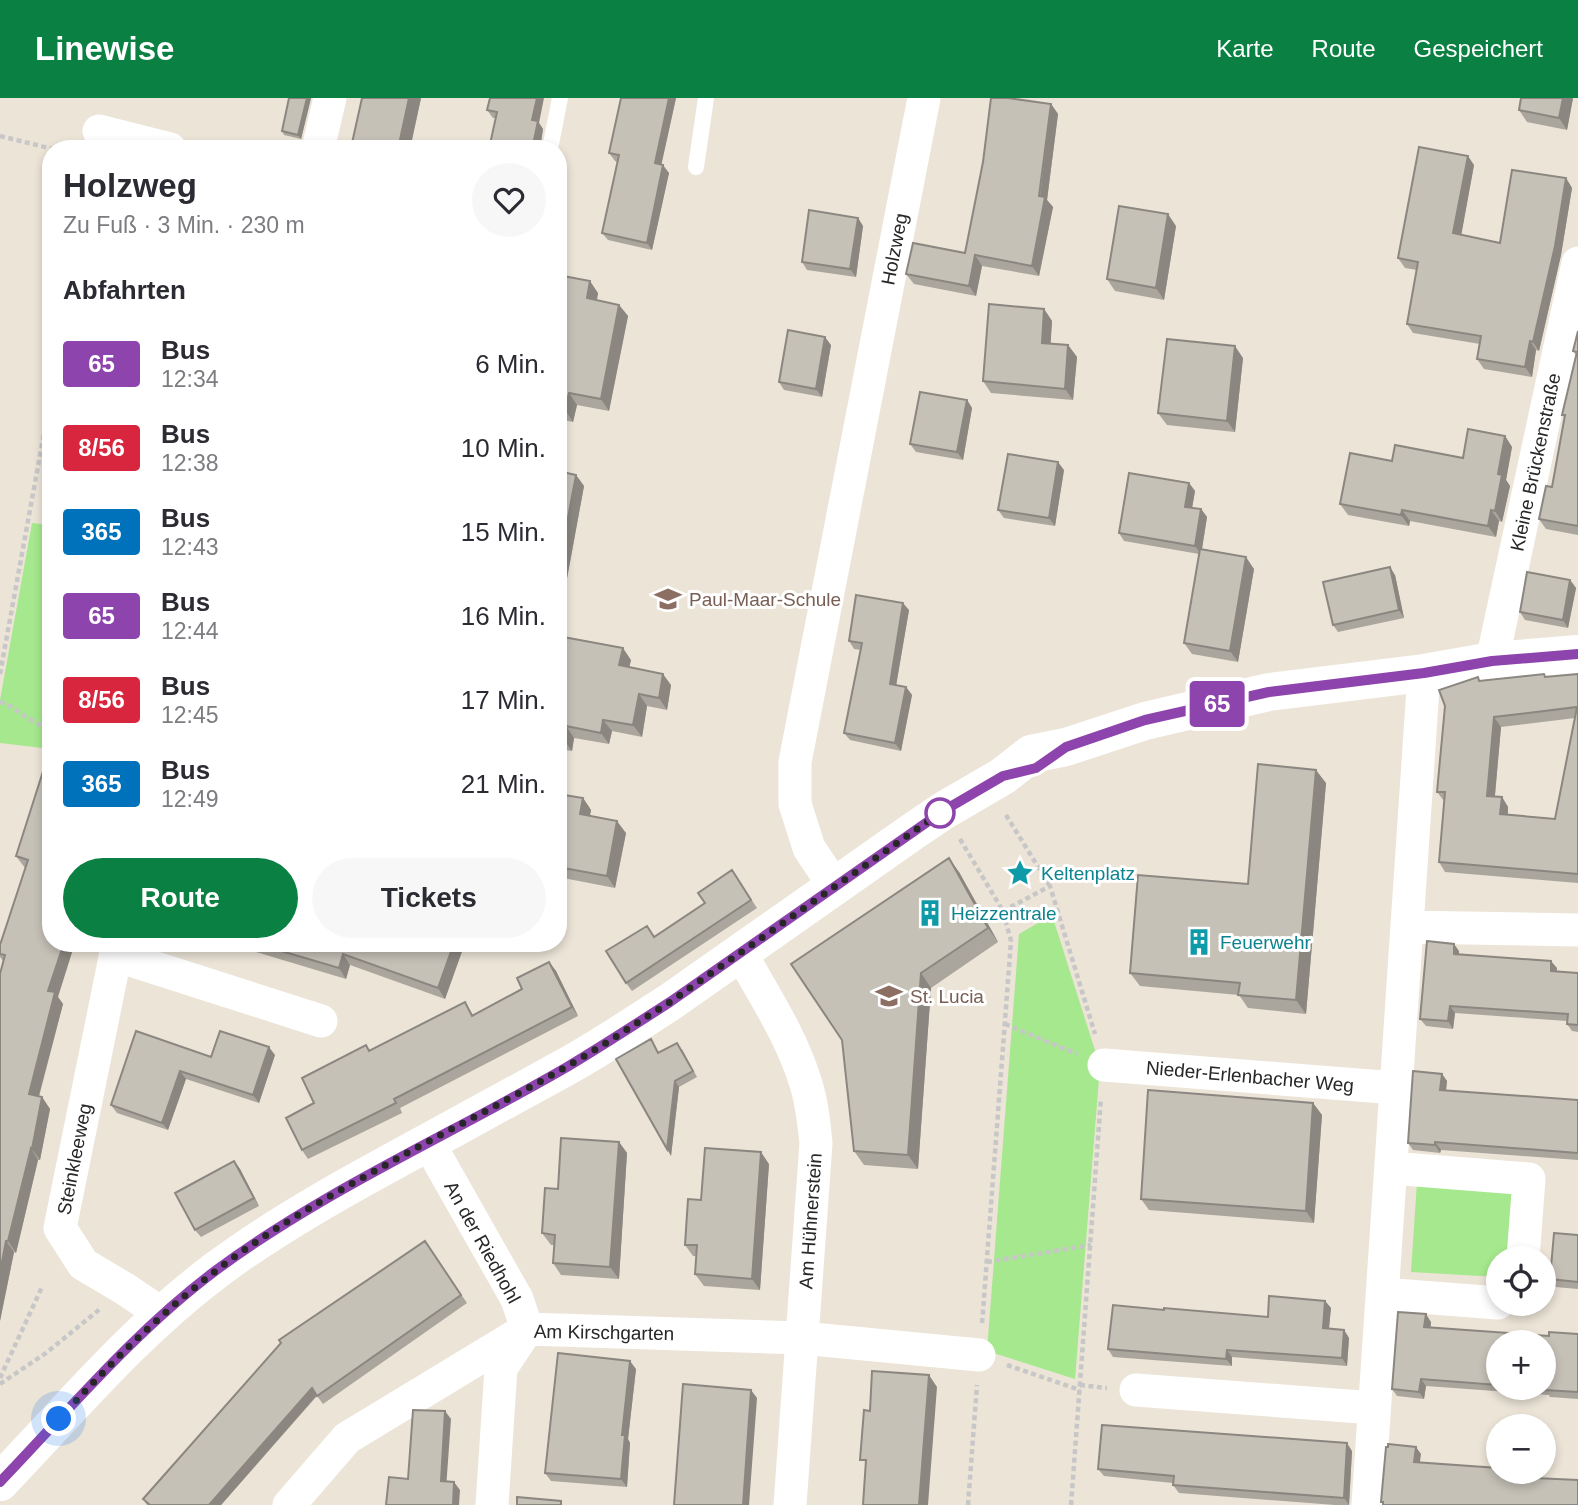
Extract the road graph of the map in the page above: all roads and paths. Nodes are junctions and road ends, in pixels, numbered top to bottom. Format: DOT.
graph roads {
  1 [pos="330,98"];
  2 [pos="560,98"];
  3 [pos="706,98"];
  4 [pos="924,98"];
  5 [pos="99,131"];
  6 [pos="0,136"];
  7 [pos="134,140"];
  8 [pos="320,140"];
  9 [pos="552,140"];
  10 [pos="42,146"];
  11 [pos="696,167"];
  12 [pos="1578,263"];
  13 [pos="42,444"];
  14 [pos="1578,654"];
  15 [pos="1492,661"];
  16 [pos="1424,673"];
  17 [pos="0,674"];
  18 [pos="0,702"];
  19 [pos="42,726"];
  20 [pos="943,811"];
  21 [pos="1018,835"];
  22 [pos="1050,886"];
  23 [pos="835,887"];
  24 [pos="1003,911"];
  25 [pos="1407,927"];
  26 [pos="1578,930"];
  27 [pos="115,952"];
  28 [pos="125,952"];
  29 [pos="740,952"];
  30 [pos="321,1021"];
  31 [pos="1005,1024"];
  32 [pos="1104,1065"];
  33 [pos="1396,1088"];
  34 [pos="429,1142"];
  35 [pos="1391,1168"];
  36 [pos="1091,1245"];
  37 [pos="1524,1246"];
  38 [pos="987,1262"];
  39 [pos="42,1287"];
  40 [pos="125,1289"];
  41 [pos="1382,1294"];
  42 [pos="1486,1302"];
  43 [pos="162,1314"];
  44 [pos="527,1329"];
  45 [pos="802,1338"];
  46 [pos="979,1356"];
  47 [pos="0,1378"];
  48 [pos="0,1384"];
  49 [pos="1080,1390"];
  50 [pos="1136,1390"];
  51 [pos="1374,1408"];
  52 [pos="0,1482"];
  53 [pos="289,1505"];
  54 [pos="492,1505"];
  55 [pos="790,1505"];
  56 [pos="968,1505"];
  57 [pos="1071,1505"];
  58 [pos="1367,1505"];
  1 -- 8 [label="street"];
  2 -- 9 [label="lane"];
  3 -- 11 [label="lane"];
  4 -- 23 [label="street, Holzweg"];
  5 -- 7 [label="street"];
  6 -- 10 [label="path"];
  12 -- 15 [label="street, Kleine Brückenstraße"];
  13 -- 17 [label="path"];
  14 -- 15 [label="street"];
  15 -- 16 [label="street"];
  16 -- 20 [label="street"];
  16 -- 25 [label="street"];
  18 -- 19 [label="path"];
  20 -- 23 [label="street"];
  20 -- 24 [label="path"];
  21 -- 22 [label="path"];
  22 -- 24 [label="path"];
  22 -- 32 [label="path"];
  23 -- 29 [label="street"];
  24 -- 31 [label="path"];
  25 -- 26 [label="street"];
  25 -- 33 [label="street"];
  27 -- 40 [label="street, Steinkleeweg"];
  28 -- 30 [label="street, Steinkleeweg"];
  29 -- 34 [label="street"];
  29 -- 45 [label="street, Am Hühnerstein"];
  31 -- 32 [label="path"];
  31 -- 38 [label="path"];
  32 -- 33 [label="street, Nieder-Erlenbacher Weg"];
  32 -- 36 [label="path"];
  33 -- 35 [label="street"];
  34 -- 43 [label="street"];
  34 -- 44 [label="street, An der Riedhohl"];
  35 -- 37 [label="street"];
  35 -- 41 [label="street"];
  36 -- 38 [label="path"];
  36 -- 49 [label="path"];
  38 -- 46 [label="path"];
  39 -- 47 [label="path"];
  40 -- 43 [label="street, Steinkleeweg"];
  40 -- 48 [label="path"];
  41 -- 42 [label="street"];
  41 -- 51 [label="street"];
  43 -- 52 [label="street"];
  44 -- 45 [label="street, Am Kirschgarten"];
  44 -- 53 [label="street, Am Kirschgarten"];
  44 -- 54 [label="street"];
  45 -- 46 [label="street, Am Kirschgarten"];
  45 -- 55 [label="street, Am Hühnerstein"];
  46 -- 49 [label="path"];
  46 -- 56 [label="path"];
  49 -- 57 [label="path"];
  50 -- 51 [label="street"];
  51 -- 58 [label="street"];
}
